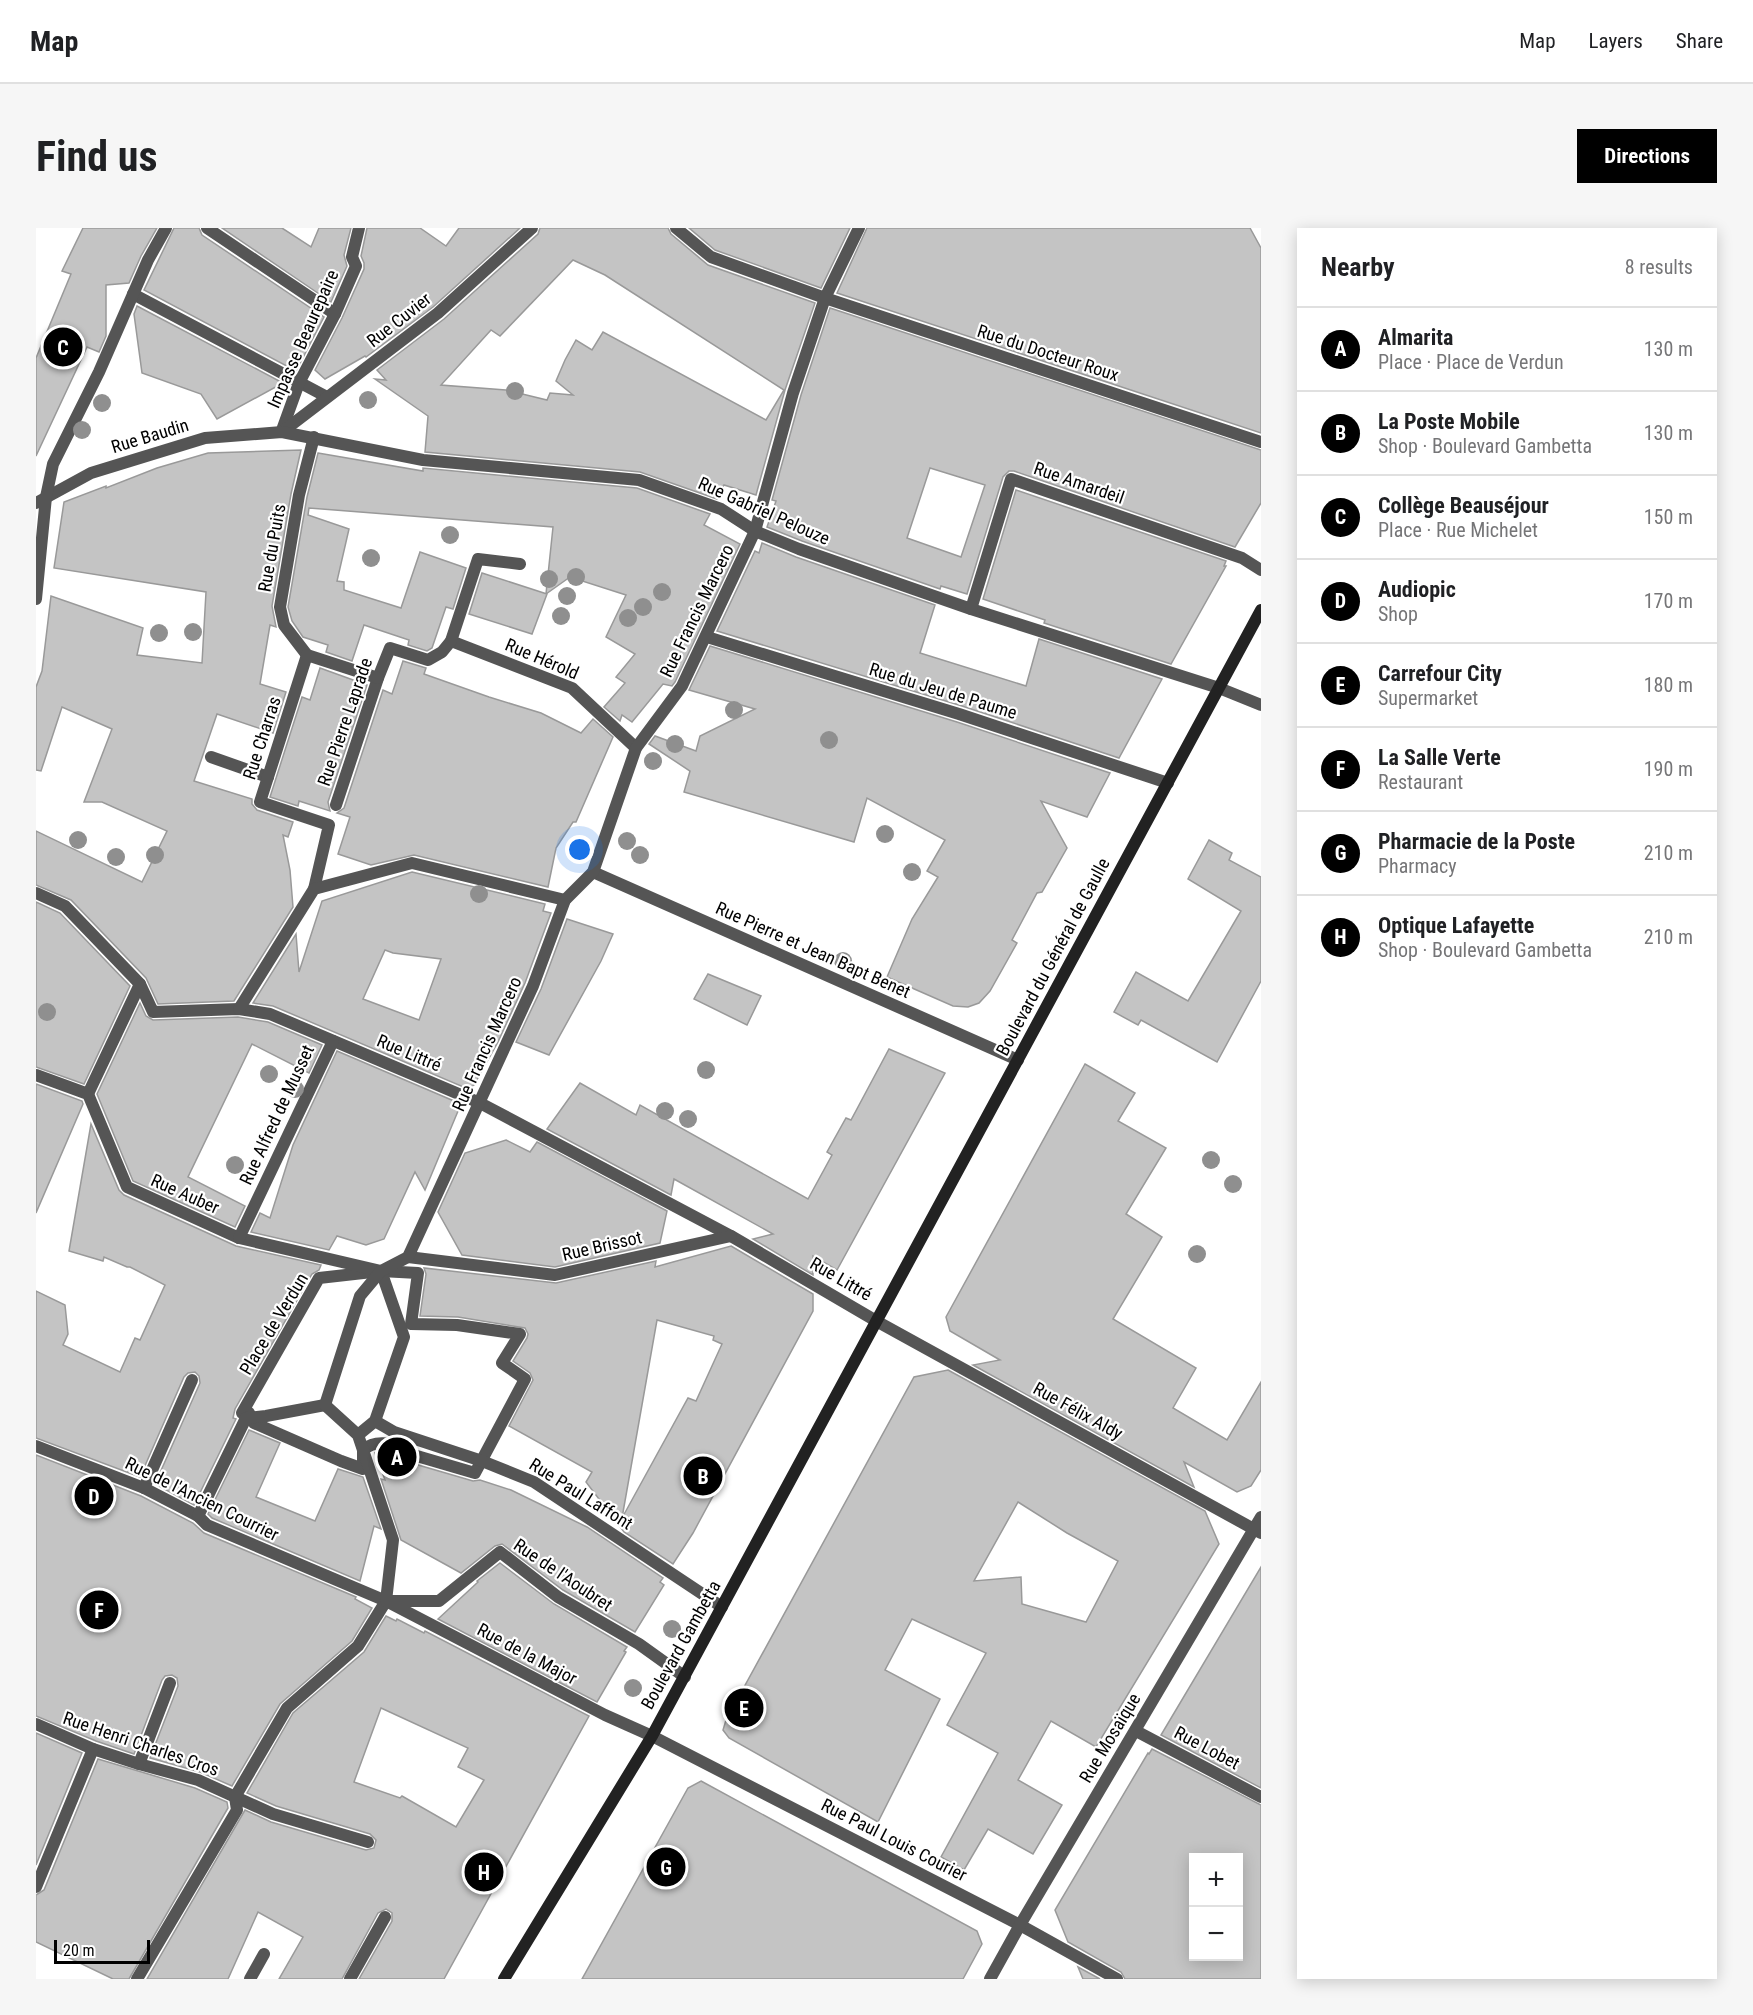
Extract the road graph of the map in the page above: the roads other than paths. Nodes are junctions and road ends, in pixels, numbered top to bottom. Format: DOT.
graph roads {
  1 [pos="166,228"];
  2 [pos="207,228"];
  3 [pos="359,228"];
  4 [pos="532,228"];
  5 [pos="676,228"];
  6 [pos="858,228"];
  7 [pos="133,294"];
  8 [pos="825,298"];
  9 [pos="335,314"];
  10 [pos="299,382"];
  11 [pos="327,398"];
  12 [pos="282,432"];
  13 [pos="314,437"];
  14 [pos="1261,442"];
  15 [pos="41,500"];
  16 [pos="755,531"];
  17 [pos="520,564"];
  18 [pos="1261,570"];
  19 [pos="36,599"];
  20 [pos="971,609"];
  21 [pos="1261,609"];
  22 [pos="706,637"];
  23 [pos="451,641"];
  24 [pos="307,655"];
  25 [pos="378,678"];
  26 [pos="1219,688"];
  27 [pos="1261,705"];
  28 [pos="636,748"];
  29 [pos="211,757"];
  30 [pos="268,777"];
  31 [pos="1168,783"];
  32 [pos="336,806"];
  33 [pos="593,872"];
  34 [pos="314,889"];
  35 [pos="36,893"];
  36 [pos="565,900"];
  37 [pos="140,984"];
  38 [pos="239,1009"];
  39 [pos="333,1041"];
  40 [pos="1018,1060"];
  41 [pos="36,1075"];
  42 [pos="88,1094"];
  43 [pos="480,1103"];
  44 [pos="731,1236"];
  45 [pos="239,1238"];
  46 [pos="408,1257"];
  47 [pos="381,1271"];
  48 [pos="878,1322"];
  49 [pos="192,1380"];
  50 [pos="325,1405"];
  51 [pos="251,1417"];
  52 [pos="375,1421"];
  53 [pos="358,1435"];
  54 [pos="36,1446"];
  55 [pos="363,1450"];
  56 [pos="482,1461"];
  57 [pos="144,1488"];
  58 [pos="198,1516"];
  59 [pos="1261,1517"];
  60 [pos="1257,1531"];
  61 [pos="386,1601"];
  62 [pos="723,1607"];
  63 [pos="685,1677"];
  64 [pos="170,1683"];
  65 [pos="36,1724"];
  66 [pos="1136,1731"];
  67 [pos="652,1736"];
  68 [pos="93,1749"];
  69 [pos="140,1764"];
  70 [pos="235,1797"];
  71 [pos="1261,1797"];
  72 [pos="368,1842"];
  73 [pos="36,1887"];
  74 [pos="385,1917"];
  75 [pos="1020,1925"];
  76 [pos="264,1954"];
  77 [pos="137,1979"];
  78 [pos="250,1979"];
  79 [pos="350,1979"];
  80 [pos="504,1979"];
  81 [pos="990,1979"];
  82 [pos="1117,1979"];
  1 -- 7 [label="street"];
  2 -- 9 [label="street"];
  3 -- 9 [label="street, Impasse Beaurepaire"];
  4 -- 11 [label="street, Rue Cuvier"];
  5 -- 8 [label="street"];
  6 -- 8 [label="street, Rue Francis Marcero"];
  7 -- 10 [label="street"];
  7 -- 15 [label="street"];
  8 -- 14 [label="street, Rue du Docteur Roux"];
  8 -- 16 [label="street, Rue Francis Marcero"];
  9 -- 10 [label="street, Impasse Beaurepaire"];
  10 -- 11 [label="street"];
  10 -- 12 [label="street, Impasse Beaurepaire"];
  11 -- 12 [label="street, Rue Cuvier"];
  12 -- 13 [label="street, Rue Gabriel Pelouze"];
  12 -- 15 [label="street, Rue Baudin"];
  13 -- 16 [label="street, Rue Gabriel Pelouze"];
  13 -- 24 [label="street, Rue du Puits"];
  15 -- 19 [label="street"];
  16 -- 20 [label="street, Rue Gabriel Pelouze"];
  16 -- 22 [label="street, Rue Francis Marcero"];
  17 -- 23 [label="street"];
  18 -- 20 [label="street, Rue Amardeil"];
  20 -- 26 [label="street, Rue Gabriel Pelouze"];
  21 -- 26 [label="main road, Boulevard du Général de Gaulle"];
  22 -- 28 [label="street, Rue Francis Marcero"];
  22 -- 31 [label="street, Rue du Jeu de Paume"];
  23 -- 25 [label="street, Rue Pierre Laprade"];
  23 -- 28 [label="street, Rue Hérold"];
  24 -- 25 [label="street"];
  24 -- 30 [label="street, Rue Charras"];
  25 -- 32 [label="street, Rue Pierre Laprade"];
  26 -- 27 [label="street, Rue Gabriel Pelouze"];
  26 -- 31 [label="main road, Boulevard du Général de Gaulle"];
  28 -- 33 [label="street, Rue Francis Marcero"];
  29 -- 30 [label="street"];
  30 -- 34 [label="street, Rue Charras"];
  31 -- 40 [label="main road, Boulevard du Général de Gaulle"];
  33 -- 36 [label="street, Rue Francis Marcero"];
  33 -- 40 [label="street, Rue Pierre et Jean Bapt Benet"];
  34 -- 36 [label="street"];
  34 -- 38 [label="street, Rue Charras"];
  35 -- 37 [label="street, Rue Littré"];
  36 -- 43 [label="street, Rue Francis Marcero"];
  37 -- 38 [label="street, Rue Littré"];
  37 -- 42 [label="street"];
  38 -- 39 [label="street, Rue Littré"];
  39 -- 43 [label="street, Rue Littré"];
  39 -- 45 [label="street, Rue Alfred de Musset"];
  40 -- 48 [label="main road, Boulevard du Général de Gaulle"];
  41 -- 42 [label="street"];
  42 -- 45 [label="street, Rue Auber"];
  43 -- 44 [label="street, Rue Littré"];
  43 -- 46 [label="street, Rue Francis Marcero"];
  44 -- 46 [label="street, Rue Brissot"];
  44 -- 48 [label="street, Rue Littré"];
  45 -- 47 [label="street, Rue Auber"];
  46 -- 47 [label="street"];
  47 -- 50 [label="street"];
  47 -- 51 [label="street, Place de Verdun"];
  47 -- 52 [label="street"];
  47 -- 56 [label="street, Place de Verdun"];
  48 -- 60 [label="street, Rue Félix Aldy"];
  48 -- 62 [label="main road, Boulevard Gambetta"];
  49 -- 57 [label="street"];
  50 -- 51 [label="street"];
  50 -- 53 [label="street"];
  51 -- 55 [label="street"];
  51 -- 58 [label="street"];
  52 -- 53 [label="street"];
  52 -- 56 [label="street, Rue Paul Laffont"];
  53 -- 55 [label="street"];
  54 -- 57 [label="street, Rue de l'Ancien Courrier"];
  55 -- 56 [label="street"];
  55 -- 61 [label="street"];
  56 -- 62 [label="street, Rue Paul Laffont"];
  57 -- 58 [label="street, Rue de l'Ancien Courrier"];
  58 -- 61 [label="street, Rue de l'Ancien Courrier"];
  59 -- 60 [label="street, Rue Mosaïque"];
  60 -- 66 [label="street, Rue Mosaïque"];
  61 -- 63 [label="street, Rue de l'Aoubret"];
  61 -- 67 [label="street, Rue de la Major"];
  61 -- 70 [label="street"];
  62 -- 63 [label="main road, Boulevard Gambetta"];
  63 -- 67 [label="main road, Boulevard Gambetta"];
  64 -- 69 [label="street"];
  65 -- 68 [label="street, Rue Henri Charles Cros"];
  66 -- 71 [label="street, Rue Lobet"];
  66 -- 75 [label="street, Rue Mosaïque"];
  67 -- 75 [label="street, Rue Paul Louis Courier"];
  67 -- 80 [label="main road, Boulevard Gambetta"];
  68 -- 69 [label="street, Rue Henri Charles Cros"];
  68 -- 73 [label="street"];
  69 -- 70 [label="street, Rue Henri Charles Cros"];
  70 -- 72 [label="street, Rue Henri Charles Cros"];
  70 -- 77 [label="street"];
  74 -- 79 [label="street"];
  75 -- 81 [label="street, Rue Mosaïque"];
  75 -- 82 [label="street, Rue Paul Louis Courier"];
  76 -- 78 [label="street"];
}
